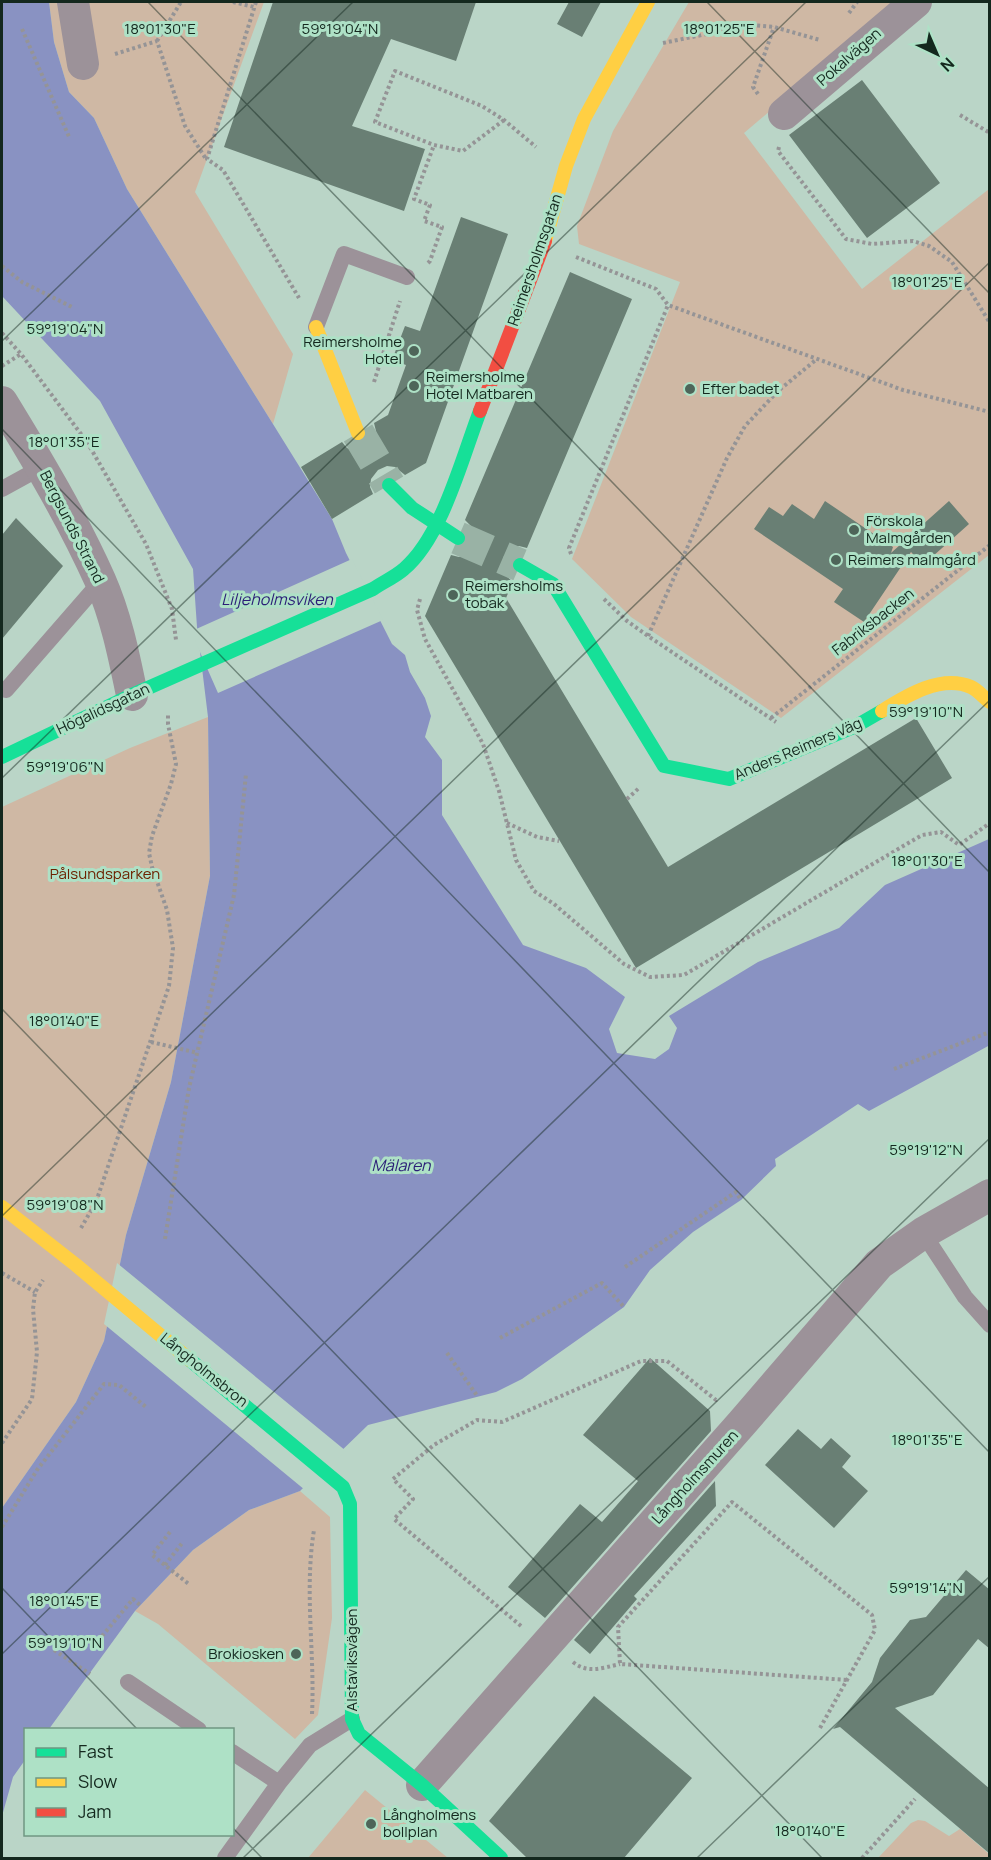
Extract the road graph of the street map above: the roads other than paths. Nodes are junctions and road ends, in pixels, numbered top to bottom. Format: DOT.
graph roads {
  1 [pos="74,2"];
  2 [pos="648,2"];
  3 [pos="916,2"];
  4 [pos="83,64"];
  5 [pos="784,114"];
  6 [pos="407,277"];
  7 [pos="316,327"];
  8 [pos="2,402"];
  9 [pos="356,429"];
  10 [pos="42,467"];
  11 [pos="389,485"];
  12 [pos="2,489"];
  13 [pos="437,525"];
  14 [pos="458,538"];
  15 [pos="520,565"];
  16 [pos="100,581"];
  17 [pos="373,589"];
  18 [pos="6,690"];
  19 [pos="132,695"];
  20 [pos="990,702"];
  21 [pos="2,757"];
  22 [pos="990,1195"];
  23 [pos="2,1207"];
  24 [pos="922,1233"];
  25 [pos="990,1325"];
  26 [pos="331,1475"];
  27 [pos="128,1682"];
  28 [pos="352,1719"];
  29 [pos="196,1728"];
  30 [pos="234,1753"];
  31 [pos="279,1783"];
  32 [pos="422,1785"];
  33 [pos="225,1858"];
  34 [pos="501,1858"];
  1 -- 4 [label="street"];
  2 -- 13 [label="street, Reimersholmsgatan"];
  3 -- 5 [label="street, Pokalvägen"];
  6 -- 7 [label="lane"];
  7 -- 9 [label="street"];
  8 -- 10 [label="street, Bergsunds Strand"];
  10 -- 12 [label="lane"];
  10 -- 16 [label="street, Bergsunds Strand"];
  11 -- 13 [label="street"];
  13 -- 14 [label="street"];
  13 -- 17 [label="street, Reimersholmsgatan"];
  15 -- 20 [label="street, Anders Reimers Väg"];
  16 -- 18 [label="lane"];
  16 -- 19 [label="street, Bergsunds Strand"];
  17 -- 19 [label="street, Högalidsgatan"];
  19 -- 21 [label="street, Högalidsgatan"];
  22 -- 24 [label="street, Långholmsmuren"];
  23 -- 26 [label="street, Långholmsbron"];
  24 -- 25 [label="lane"];
  24 -- 32 [label="street, Långholmsmuren"];
  26 -- 28 [label="street, Alstaviksvägen"];
  27 -- 29 [label="lane"];
  28 -- 31 [label="lane"];
  28 -- 32 [label="street, Alstaviksvägen"];
  30 -- 31 [label="lane"];
  31 -- 33 [label="lane"];
  32 -- 34 [label="street, Alstaviksvägen"];
}
